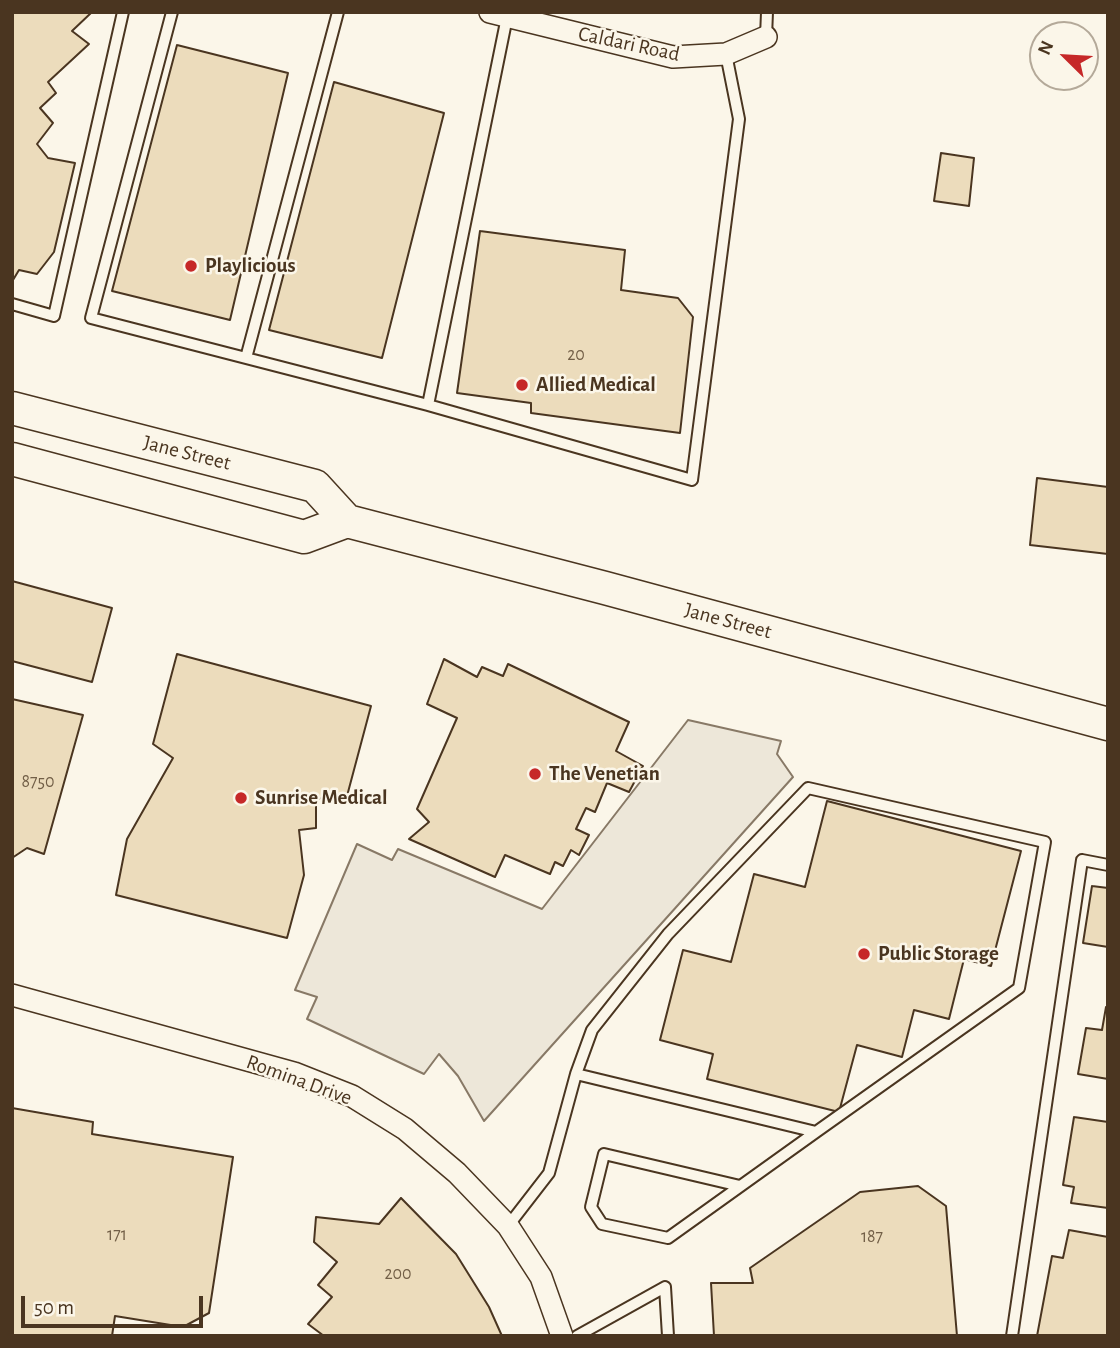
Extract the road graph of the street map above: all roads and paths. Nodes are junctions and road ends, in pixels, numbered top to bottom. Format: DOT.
graph roads {
  1 [pos="123,12"];
  2 [pos="172,12"];
  3 [pos="338,12"];
  4 [pos="766,12"];
  5 [pos="499,14"];
  6 [pos="766,37"];
  7 [pos="726,54"];
  8 [pos="12,304"];
  9 [pos="246,358"];
  10 [pos="428,405"];
  11 [pos="12,408"];
  12 [pos="12,459"];
  13 [pos="347,521"];
  14 [pos="1108,724"];
  15 [pos="1108,865"];
  16 [pos="12,995"];
  17 [pos="576,1074"];
  18 [pos="816,1132"];
  19 [pos="740,1186"];
  20 [pos="509,1226"];
  21 [pos="562,1336"];
  22 [pos="577,1336"];
  23 [pos="668,1336"];
  24 [pos="1012,1336"];
  1 -- 8 [label="lane"];
  2 -- 9 [label="lane"];
  3 -- 9 [label="lane"];
  4 -- 6 [label="lane"];
  5 -- 7 [label="street, Caldari Road"];
  5 -- 10 [label="lane"];
  6 -- 7 [label="street, Caldari Road"];
  7 -- 10 [label="lane"];
  9 -- 10 [label="lane"];
  11 -- 13 [label="main road, Jane Street"];
  12 -- 13 [label="main road"];
  13 -- 14 [label="main road, Jane Street"];
  15 -- 24 [label="lane"];
  16 -- 20 [label="street, Romina Drive"];
  17 -- 18 [label="lane"];
  17 -- 18 [label="lane"];
  17 -- 20 [label="lane"];
  18 -- 19 [label="lane"];
  19 -- 19 [label="lane"];
  20 -- 21 [label="street, Romina Drive"];
  22 -- 23 [label="lane"];
}
